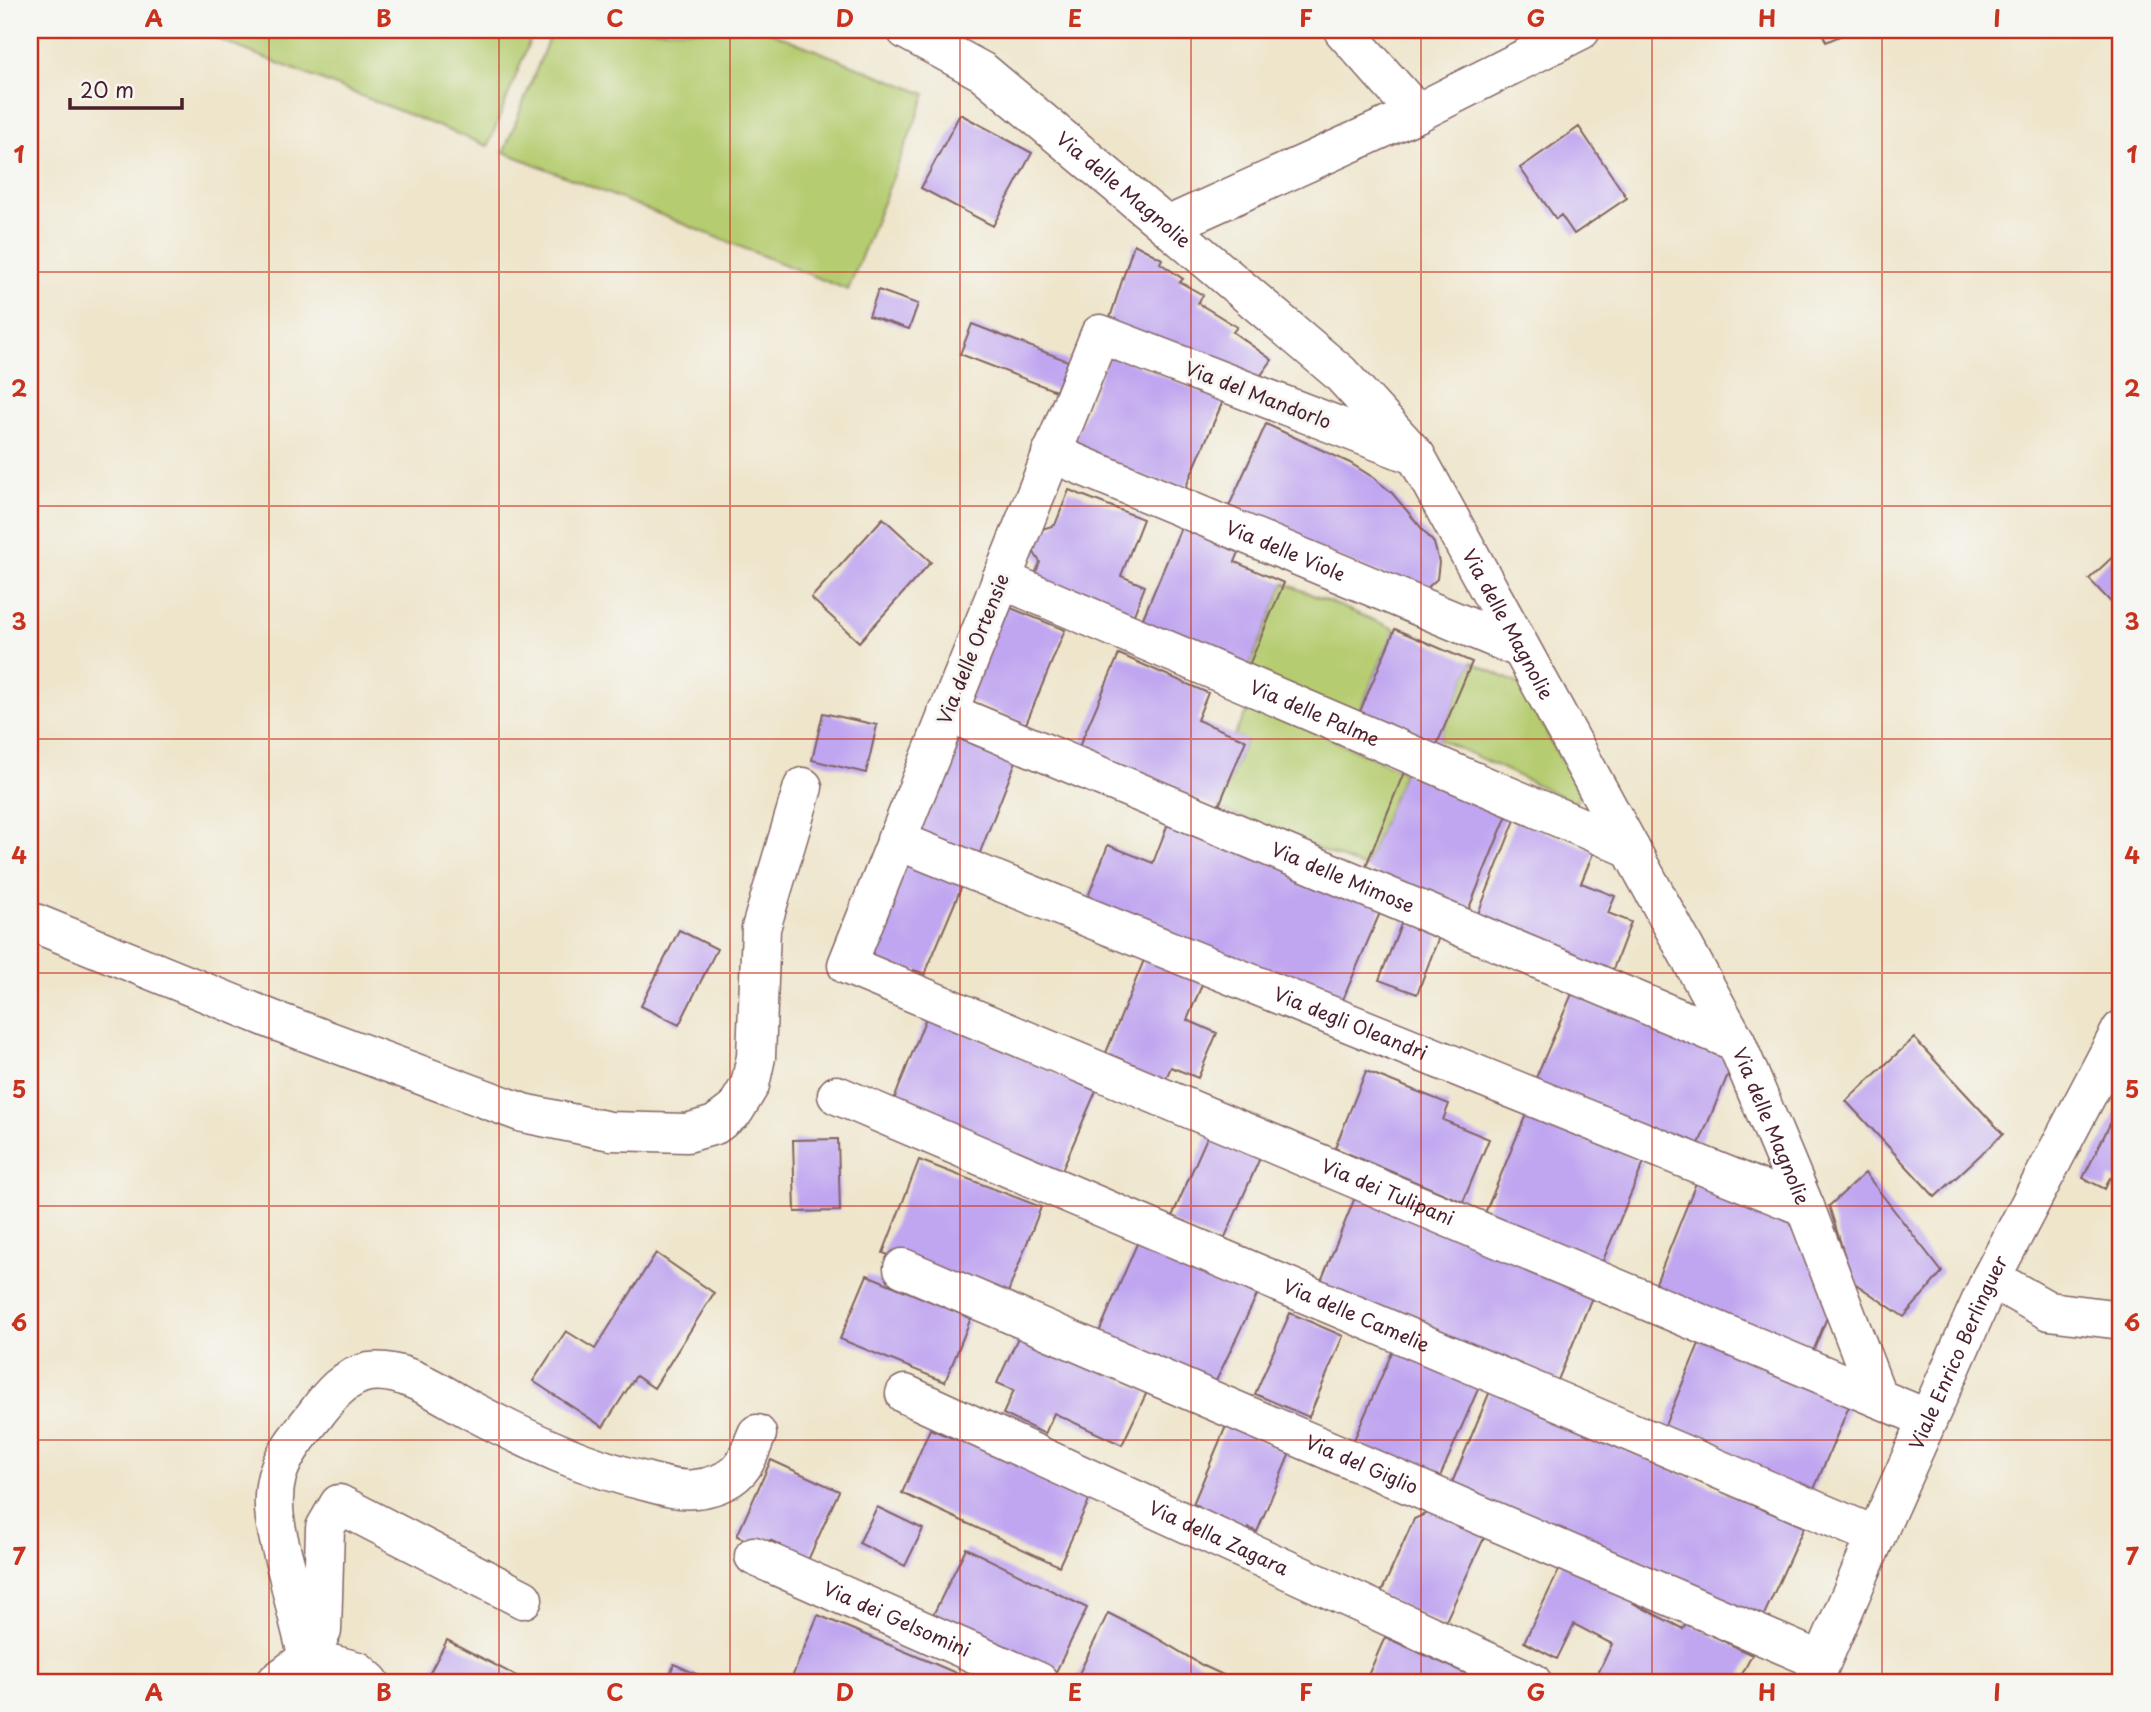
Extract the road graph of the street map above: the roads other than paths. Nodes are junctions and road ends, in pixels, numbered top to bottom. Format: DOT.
graph roads {
  1 [pos="906,30"];
  2 [pos="1343,30"];
  3 [pos="1581,30"];
  4 [pos="1417,113"];
  5 [pos="1167,226"];
  6 [pos="1100,334"];
  7 [pos="1051,453"];
  8 [pos="1416,456"];
  9 [pos="1001,579"];
  10 [pos="1519,648"];
  11 [pos="947,712"];
  12 [pos="803,787"];
  13 [pos="896,841"];
  14 [pos="1630,848"];
  15 [pos="30,921"];
  16 [pos="847,965"];
  17 [pos="2121,1030"];
  18 [pos="1736,1042"];
  19 [pos="837,1095"];
  20 [pos="1805,1207"];
  21 [pos="903,1268"];
  22 [pos="1992,1278"];
  23 [pos="2121,1320"];
  24 [pos="905,1394"];
  25 [pos="1878,1398"];
  26 [pos="1928,1419"];
  27 [pos="757,1434"];
  28 [pos="1876,1536"];
  29 [pos="754,1556"];
  30 [pos="523,1599"];
  31 [pos="307,1658"];
  32 [pos="1817,1672"];
  33 [pos="276,1682"];
  34 [pos="370,1682"];
  35 [pos="1039,1682"];
  36 [pos="1532,1682"];
  1 -- 5 [label="street, Via delle Magnolie"];
  2 -- 4 [label="street"];
  3 -- 4 [label="street"];
  4 -- 5 [label="street"];
  5 -- 8 [label="street, Via delle Magnolie"];
  6 -- 7 [label="street, Via delle Ortensie"];
  6 -- 8 [label="street, Via del Mandorlo"];
  7 -- 9 [label="street, Via delle Ortensie"];
  7 -- 10 [label="street, Via delle Viole"];
  8 -- 10 [label="street, Via delle Magnolie"];
  9 -- 11 [label="street, Via delle Ortensie"];
  9 -- 14 [label="street, Via delle Palme"];
  10 -- 14 [label="street, Via delle Magnolie"];
  11 -- 13 [label="street, Via delle Ortensie"];
  11 -- 18 [label="street, Via delle Mimose"];
  12 -- 15 [label="street"];
  13 -- 16 [label="street, Via delle Ortensie"];
  13 -- 20 [label="street, Via degli Oleandri"];
  14 -- 18 [label="street, Via delle Magnolie"];
  16 -- 25 [label="street, Via dei Tulipani"];
  17 -- 22 [label="street, Viale Enrico Berlinguer"];
  18 -- 20 [label="street, Via delle Magnolie"];
  19 -- 28 [label="street, Via delle Camelie"];
  20 -- 25 [label="street, Via delle Magnolie"];
  21 -- 32 [label="street, Via del Giglio"];
  22 -- 23 [label="street"];
  22 -- 26 [label="street, Viale Enrico Berlinguer"];
  24 -- 36 [label="street, Via della Zagara"];
  25 -- 26 [label="street, Via dei Tulipani"];
  26 -- 28 [label="street, Viale Enrico Berlinguer"];
  27 -- 31 [label="street"];
  28 -- 32 [label="street, Viale Enrico Berlinguer"];
  29 -- 35 [label="street, Via dei Gelsomini"];
  30 -- 31 [label="street"];
  31 -- 33 [label="street"];
  31 -- 34 [label="street"];
}
